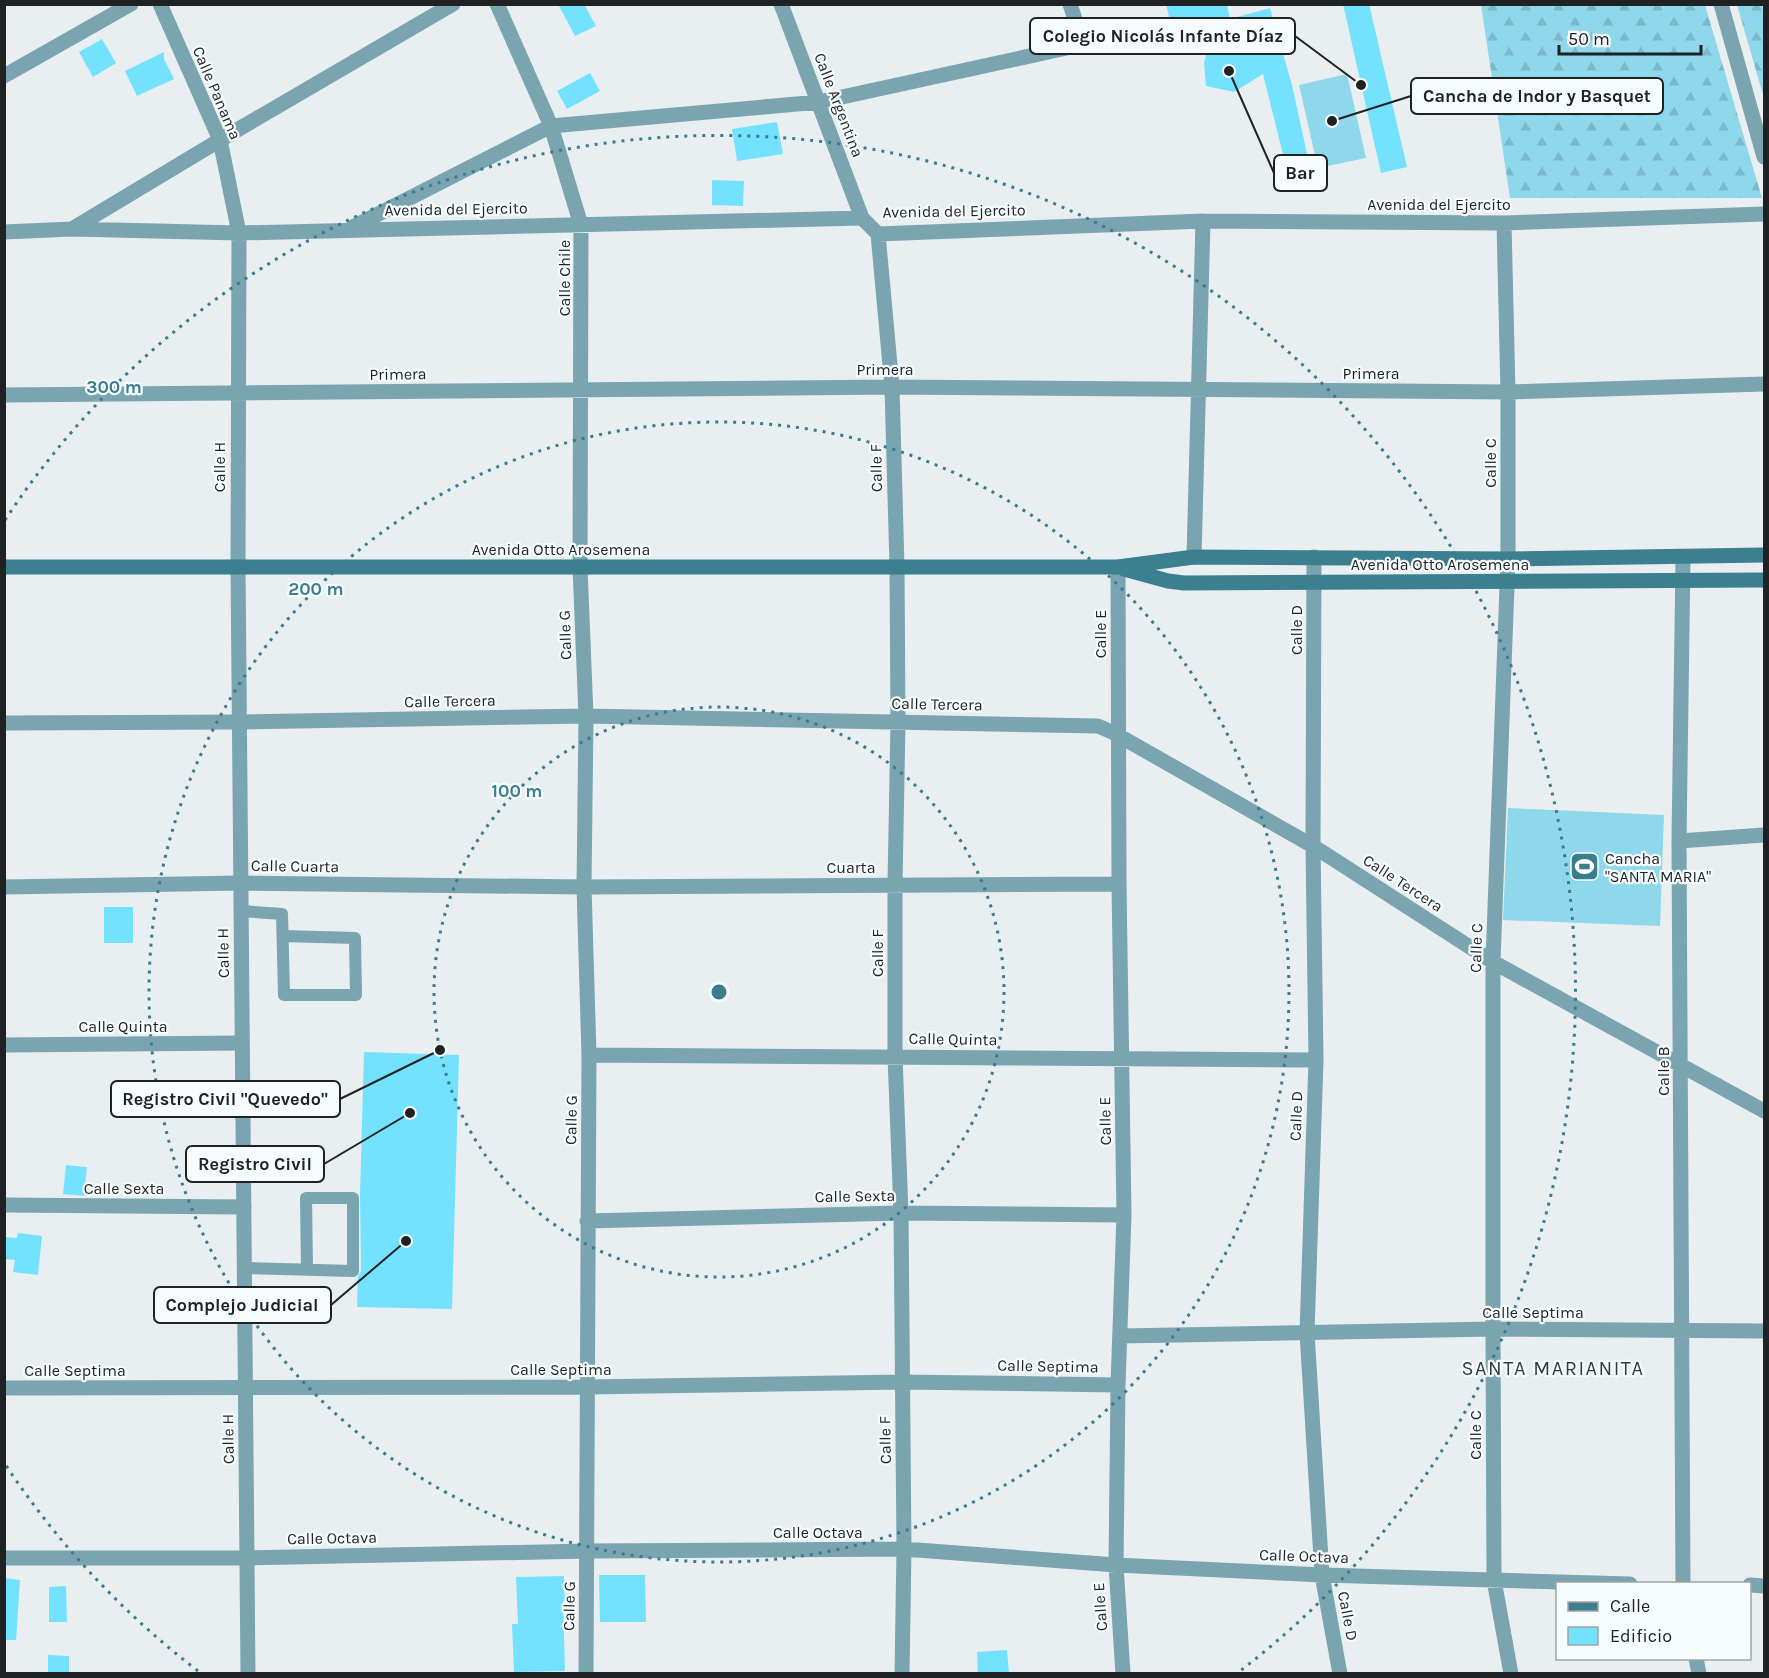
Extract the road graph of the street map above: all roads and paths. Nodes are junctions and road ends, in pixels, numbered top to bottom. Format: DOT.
graph roads {
  1 [pos="131,4"];
  2 [pos="160,4"];
  3 [pos="453,4"];
  4 [pos="497,4"];
  5 [pos="781,4"];
  6 [pos="1070,4"];
  7 [pos="1721,4"];
  8 [pos="4,76"];
  9 [pos="819,102"];
  10 [pos="551,126"];
  11 [pos="220,140"];
  12 [pos="1764,157"];
  13 [pos="1764,214"];
  14 [pos="862,218"];
  15 [pos="1203,221"];
  16 [pos="1504,223"];
  17 [pos="581,225"];
  18 [pos="72,229"];
  19 [pos="348,230"];
  20 [pos="4,232"];
  21 [pos="239,233"];
  22 [pos="878,234"];
  23 [pos="1764,384"];
  24 [pos="892,387"];
  25 [pos="1198,389"];
  26 [pos="582,390"];
  27 [pos="1508,392"];
  28 [pos="237,394"];
  29 [pos="4,395"];
  30 [pos="1764,555"];
  31 [pos="1194,557"];
  32 [pos="1314,557"];
  33 [pos="1683,558"];
  34 [pos="1508,559"];
  35 [pos="4,567"];
  36 [pos="238,567"];
  37 [pos="580,567"];
  38 [pos="897,567"];
  39 [pos="1118,567"];
  40 [pos="1764,580"];
  41 [pos="1315,581"];
  42 [pos="1683,581"];
  43 [pos="1507,582"];
  44 [pos="586,716"];
  45 [pos="239,722"];
  46 [pos="898,722"];
  47 [pos="4,723"];
  48 [pos="1118,736"];
  49 [pos="1764,835"];
  50 [pos="1679,841"];
  51 [pos="1313,846"];
  52 [pos="241,884"];
  53 [pos="1119,884"];
  54 [pos="895,885"];
  55 [pos="4,887"];
  56 [pos="584,887"];
  57 [pos="241,911"];
  58 [pos="283,936"];
  59 [pos="1493,962"];
  60 [pos="242,1043"];
  61 [pos="4,1044"];
  62 [pos="589,1055"];
  63 [pos="895,1056"];
  64 [pos="1122,1060"];
  65 [pos="1316,1060"];
  66 [pos="1681,1065"];
  67 [pos="1764,1111"];
  68 [pos="4,1205"];
  69 [pos="244,1207"];
  70 [pos="901,1213"];
  71 [pos="1124,1215"];
  72 [pos="587,1221"];
  73 [pos="244,1268"];
  74 [pos="307,1270"];
  75 [pos="1493,1329"];
  76 [pos="1683,1331"];
  77 [pos="1764,1331"];
  78 [pos="1307,1333"];
  79 [pos="1121,1336"];
  80 [pos="902,1382"];
  81 [pos="1118,1385"];
  82 [pos="587,1387"];
  83 [pos="4,1388"];
  84 [pos="246,1388"];
  85 [pos="904,1549"];
  86 [pos="588,1551"];
  87 [pos="247,1557"];
  88 [pos="4,1558"];
  89 [pos="1116,1565"];
  90 [pos="1322,1575"];
  91 [pos="1494,1580"];
  92 [pos="1562,1582"];
  93 [pos="1683,1582"];
  94 [pos="248,1674"];
  95 [pos="586,1674"];
  96 [pos="902,1674"];
  97 [pos="1123,1674"];
  98 [pos="1340,1674"];
  99 [pos="1511,1674"];
  1 -- 8 [label="street"];
  2 -- 11 [label="street, Calle Panama"];
  3 -- 11 [label="street"];
  4 -- 10 [label="street, Calle Chile"];
  5 -- 9 [label="street, Calle Argentina"];
  6 -- 9 [label="street"];
  7 -- 12 [label="street"];
  9 -- 10 [label="street"];
  9 -- 14 [label="street, Calle Argentina"];
  10 -- 17 [label="street, Calle Chile"];
  10 -- 19 [label="street"];
  11 -- 18 [label="street"];
  11 -- 21 [label="street, Calle Panama"];
  13 -- 16 [label="street, Avenida del Ejercito"];
  14 -- 17 [label="street, Avenida del Ejercito"];
  14 -- 22 [label="street, Avenida del Ejercito"];
  15 -- 16 [label="street, Avenida del Ejercito"];
  15 -- 22 [label="street, Avenida del Ejercito"];
  15 -- 25 [label="street"];
  16 -- 27 [label="street, Calle C"];
  17 -- 19 [label="street, Avenida del Ejercito"];
  17 -- 26 [label="street, Calle Chile"];
  18 -- 20 [label="street, Avenida del Ejercito"];
  18 -- 21 [label="street, Avenida del Ejercito"];
  19 -- 21 [label="street, Avenida del Ejercito"];
  21 -- 28 [label="street, Calle H"];
  22 -- 24 [label="street, Calle F"];
  23 -- 27 [label="street, Primera"];
  24 -- 25 [label="street, Primera"];
  24 -- 26 [label="street, Primera"];
  24 -- 38 [label="street, Calle F"];
  25 -- 27 [label="street, Primera"];
  25 -- 31 [label="street"];
  26 -- 28 [label="street, Primera"];
  26 -- 37 [label="street, Calle Chile"];
  27 -- 34 [label="street, Calle C"];
  28 -- 29 [label="street, Primera"];
  28 -- 36 [label="street, Calle H"];
  30 -- 33 [label="main road, Avenida Otto Arosemena"];
  31 -- 32 [label="main road, Avenida Otto Arosemena"];
  31 -- 39 [label="main road, Avenida Otto Arosemena"];
  32 -- 34 [label="main road, Avenida Otto Arosemena"];
  32 -- 41 [label="street, Calle D"];
  33 -- 34 [label="main road, Avenida Otto Arosemena"];
  33 -- 42 [label="street, Calle B"];
  34 -- 43 [label="street, Calle C"];
  35 -- 36 [label="main road, Avenida Otto Arosemena"];
  36 -- 37 [label="main road, Avenida Otto Arosemena"];
  36 -- 45 [label="street, Calle H"];
  37 -- 38 [label="main road, Avenida Otto Arosemena"];
  37 -- 44 [label="street, Calle G"];
  38 -- 39 [label="main road, Avenida Otto Arosemena"];
  38 -- 46 [label="street, Calle F"];
  39 -- 41 [label="main road, Avenida Otto Arosemena"];
  39 -- 48 [label="street, Calle E"];
  40 -- 42 [label="main road, Avenida Otto Arosemena"];
  41 -- 43 [label="main road, Avenida Otto Arosemena"];
  41 -- 51 [label="street, Calle D"];
  42 -- 43 [label="main road, Avenida Otto Arosemena"];
  42 -- 50 [label="street, Calle B"];
  43 -- 59 [label="street, Calle C"];
  44 -- 45 [label="street, Calle Tercera"];
  44 -- 46 [label="street, Calle Tercera"];
  44 -- 56 [label="street, Calle G"];
  45 -- 47 [label="street, Calle Tercera"];
  45 -- 52 [label="street, Calle H"];
  46 -- 48 [label="street, Calle Tercera"];
  46 -- 54 [label="street, Calle F"];
  48 -- 51 [label="street, Calle Tercera"];
  48 -- 53 [label="street, Calle E"];
  49 -- 50 [label="street"];
  50 -- 66 [label="street, Calle B"];
  51 -- 59 [label="street, Calle Tercera"];
  51 -- 65 [label="street, Calle D"];
  52 -- 55 [label="street, Calle Cuarta"];
  52 -- 56 [label="street, Calle Cuarta"];
  52 -- 57 [label="street, Calle H"];
  53 -- 54 [label="street, Cuarta"];
  53 -- 64 [label="street, Calle E"];
  54 -- 56 [label="street, Cuarta"];
  54 -- 63 [label="street, Calle F"];
  56 -- 62 [label="street, Calle G"];
  57 -- 58 [label="lane"];
  57 -- 60 [label="street, Calle H"];
  58 -- 58 [label="lane"];
  59 -- 66 [label="street, Calle Tercera"];
  59 -- 75 [label="street, Calle C"];
  60 -- 61 [label="street, Calle Quinta"];
  60 -- 69 [label="street, Calle H"];
  62 -- 63 [label="street, Calle Quinta"];
  62 -- 72 [label="street, Calle G"];
  63 -- 64 [label="street, Calle Quinta"];
  63 -- 70 [label="street, Calle F"];
  64 -- 65 [label="street, Calle Quinta"];
  64 -- 71 [label="street, Calle E"];
  65 -- 78 [label="street, Calle D"];
  66 -- 67 [label="street, Calle Tercera"];
  66 -- 76 [label="street, Calle B"];
  68 -- 69 [label="street, Calle Sexta"];
  69 -- 73 [label="street, Calle H"];
  70 -- 71 [label="street, Calle Sexta"];
  70 -- 72 [label="street, Calle Sexta"];
  70 -- 80 [label="street, Calle F"];
  71 -- 79 [label="street, Calle E"];
  72 -- 82 [label="street, Calle G"];
  73 -- 74 [label="lane"];
  73 -- 84 [label="street, Calle H"];
  74 -- 74 [label="lane"];
  75 -- 76 [label="street, Calle Septima"];
  75 -- 78 [label="street, Calle Septima"];
  75 -- 91 [label="street, Calle C"];
  76 -- 77 [label="street, Calle Septima"];
  76 -- 93 [label="street, Calle B"];
  78 -- 79 [label="street, Calle Septima"];
  78 -- 90 [label="street, Calle D"];
  79 -- 81 [label="street, Calle E"];
  80 -- 81 [label="street, Calle Septima"];
  80 -- 82 [label="street, Calle Septima"];
  80 -- 85 [label="street, Calle F"];
  81 -- 89 [label="street, Calle E"];
  82 -- 84 [label="street, Calle Septima"];
  82 -- 86 [label="street, Calle G"];
  83 -- 84 [label="street, Calle Septima"];
  84 -- 87 [label="street, Calle H"];
  85 -- 86 [label="street, Calle Octava"];
  85 -- 89 [label="street, Calle Octava"];
  85 -- 96 [label="street, Calle F"];
  86 -- 87 [label="street, Calle Octava"];
  86 -- 95 [label="street, Calle G"];
  87 -- 88 [label="street, Calle Octava"];
  87 -- 94 [label="street, Calle H"];
  89 -- 90 [label="street, Calle Octava"];
  89 -- 97 [label="street, Calle E"];
  90 -- 91 [label="street, Calle Octava"];
  90 -- 98 [label="street, Calle D"];
  91 -- 92 [label="street, Calle Octava"];
  91 -- 99 [label="street, Calle C"];
}
